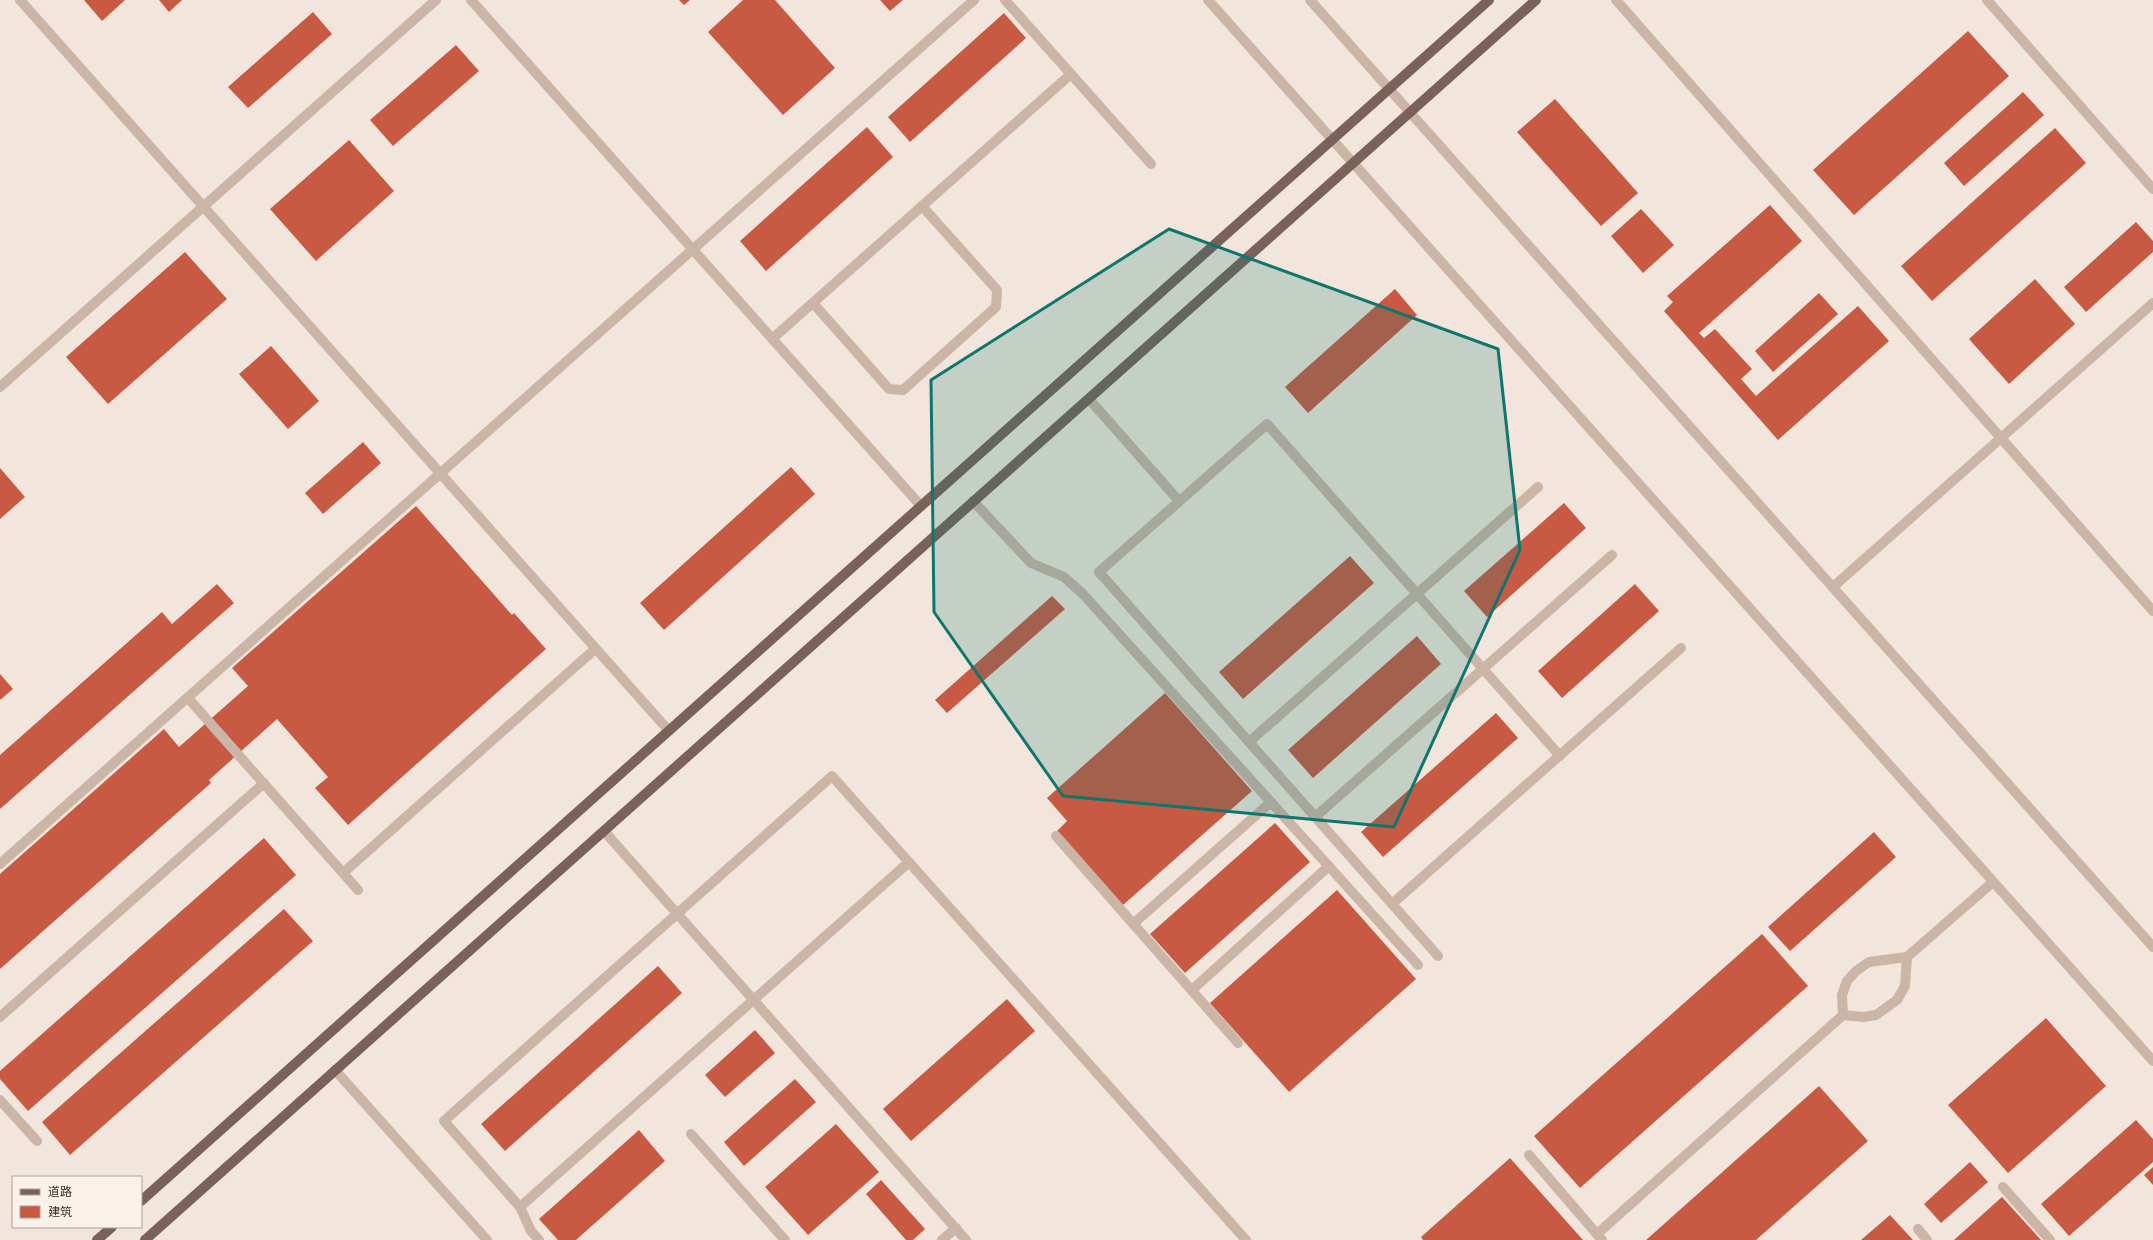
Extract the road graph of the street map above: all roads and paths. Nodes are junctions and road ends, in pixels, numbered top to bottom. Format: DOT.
graph roads {
  1 [pos="20,0"];
  2 [pos="436,0"];
  3 [pos="471,0"];
  4 [pos="974,0"];
  5 [pos="1005,0"];
  6 [pos="1208,0"];
  7 [pos="1310,0"];
  8 [pos="1489,0"];
  9 [pos="1536,0"];
  10 [pos="1616,0"];
  11 [pos="1987,0"];
  12 [pos="1071,74"];
  13 [pos="1389,89"];
  14 [pos="1410,112"];
  15 [pos="1332,139"];
  16 [pos="1353,163"];
  17 [pos="1151,164"];
  18 [pos="2153,189"];
  19 [pos="922,206"];
  20 [pos="203,207"];
  21 [pos="693,250"];
  22 [pos="813,303"];
  23 [pos="2153,303"];
  24 [pos="772,339"];
  25 [pos="0,387"];
  26 [pos="1089,399"];
  27 [pos="2001,438"];
  28 [pos="440,474"];
  29 [pos="1538,487"];
  30 [pos="973,501"];
  31 [pos="1179,501"];
  32 [pos="921,506"];
  33 [pos="1612,555"];
  34 [pos="1833,587"];
  35 [pos="1417,594"];
  36 [pos="2153,612"];
  37 [pos="595,648"];
  38 [pos="1681,648"];
  39 [pos="1483,669"];
  40 [pos="188,698"];
  41 [pos="669,731"];
  42 [pos="1249,742"];
  43 [pos="1560,756"];
  44 [pos="264,783"];
  45 [pos="1271,802"];
  46 [pos="1315,817"];
  47 [pos="604,831"];
  48 [pos="1056,836"];
  49 [pos="909,862"];
  50 [pos="0,864"];
  51 [pos="1329,866"];
  52 [pos="343,873"];
  53 [pos="1993,882"];
  54 [pos="358,890"];
  55 [pos="1392,904"];
  56 [pos="677,914"];
  57 [pos="1133,924"];
  58 [pos="2153,947"];
  59 [pos="1438,956"];
  60 [pos="1907,957"];
  61 [pos="1418,965"];
  62 [pos="1192,990"];
  63 [pos="754,1000"];
  64 [pos="1843,1015"];
  65 [pos="0,1017"];
  66 [pos="1238,1043"];
  67 [pos="2153,1061"];
  68 [pos="335,1070"];
  69 [pos="0,1100"];
  70 [pos="691,1134"];
  71 [pos="37,1141"];
  72 [pos="1529,1155"];
  73 [pos="2003,1187"];
  74 [pos="142,1200"];
  75 [pos="520,1207"];
  76 [pos="111,1228"];
  77 [pos="956,1228"];
  78 [pos="1918,1229"];
  79 [pos="1599,1237"];
  80 [pos="97,1240"];
  81 [pos="145,1240"];
  82 [pos="487,1240"];
  83 [pos="539,1240"];
  84 [pos="785,1240"];
  85 [pos="942,1240"];
  86 [pos="966,1240"];
  87 [pos="1246,1240"];
  88 [pos="1928,1240"];
  89 [pos="2050,1240"];
  1 -- 20 [label="street"];
  2 -- 20 [label="street"];
  3 -- 21 [label="street"];
  4 -- 21 [label="street"];
  5 -- 12 [label="street"];
  6 -- 15 [label="street"];
  7 -- 13 [label="street"];
  8 -- 13 [label="main road"];
  9 -- 14 [label="main road"];
  10 -- 27 [label="street"];
  11 -- 18 [label="street"];
  12 -- 17 [label="street"];
  12 -- 19 [label="street"];
  13 -- 14 [label="street"];
  13 -- 15 [label="main road"];
  14 -- 16 [label="main road"];
  14 -- 34 [label="street"];
  15 -- 16 [label="street"];
  15 -- 32 [label="main road"];
  16 -- 26 [label="main road"];
  16 -- 53 [label="street"];
  19 -- 22 [label="street"];
  19 -- 22 [label="street"];
  20 -- 25 [label="street"];
  20 -- 28 [label="street"];
  21 -- 24 [label="street"];
  21 -- 28 [label="street"];
  22 -- 24 [label="street"];
  23 -- 27 [label="street"];
  24 -- 32 [label="street"];
  26 -- 30 [label="main road"];
  26 -- 31 [label="street"];
  27 -- 34 [label="street"];
  27 -- 36 [label="street"];
  28 -- 37 [label="street"];
  28 -- 40 [label="street"];
  29 -- 35 [label="street"];
  30 -- 45 [label="street"];
  30 -- 47 [label="main road"];
  31 -- 35 [label="street"];
  31 -- 42 [label="street"];
  32 -- 41 [label="main road"];
  33 -- 39 [label="street"];
  34 -- 58 [label="street"];
  35 -- 39 [label="street"];
  35 -- 42 [label="street"];
  37 -- 41 [label="street"];
  37 -- 52 [label="street"];
  38 -- 43 [label="street"];
  39 -- 43 [label="street"];
  39 -- 46 [label="street"];
  40 -- 44 [label="street"];
  40 -- 50 [label="street"];
  41 -- 74 [label="main road"];
  42 -- 46 [label="street"];
  43 -- 55 [label="street"];
  44 -- 52 [label="street"];
  44 -- 65 [label="street"];
  45 -- 51 [label="street"];
  45 -- 57 [label="street"];
  46 -- 55 [label="street"];
  47 -- 56 [label="street"];
  47 -- 68 [label="main road"];
  48 -- 57 [label="street"];
  49 -- 56 [label="street"];
  49 -- 63 [label="street"];
  49 -- 87 [label="street"];
  51 -- 61 [label="street"];
  51 -- 62 [label="street"];
  52 -- 54 [label="street"];
  53 -- 60 [label="street"];
  53 -- 67 [label="street"];
  55 -- 59 [label="street"];
  56 -- 63 [label="street"];
  56 -- 75 [label="street"];
  57 -- 62 [label="street"];
  60 -- 64 [label="street"];
  60 -- 64 [label="street"];
  62 -- 66 [label="street"];
  63 -- 75 [label="street"];
  63 -- 77 [label="street"];
  64 -- 79 [label="street"];
  68 -- 81 [label="main road"];
  68 -- 82 [label="street"];
  69 -- 71 [label="street"];
  70 -- 84 [label="street"];
  72 -- 79 [label="street"];
  73 -- 89 [label="street"];
  75 -- 83 [label="street"];
  76 -- 80 [label="main road"];
  77 -- 85 [label="street"];
  77 -- 86 [label="street"];
  78 -- 88 [label="street"];
}
